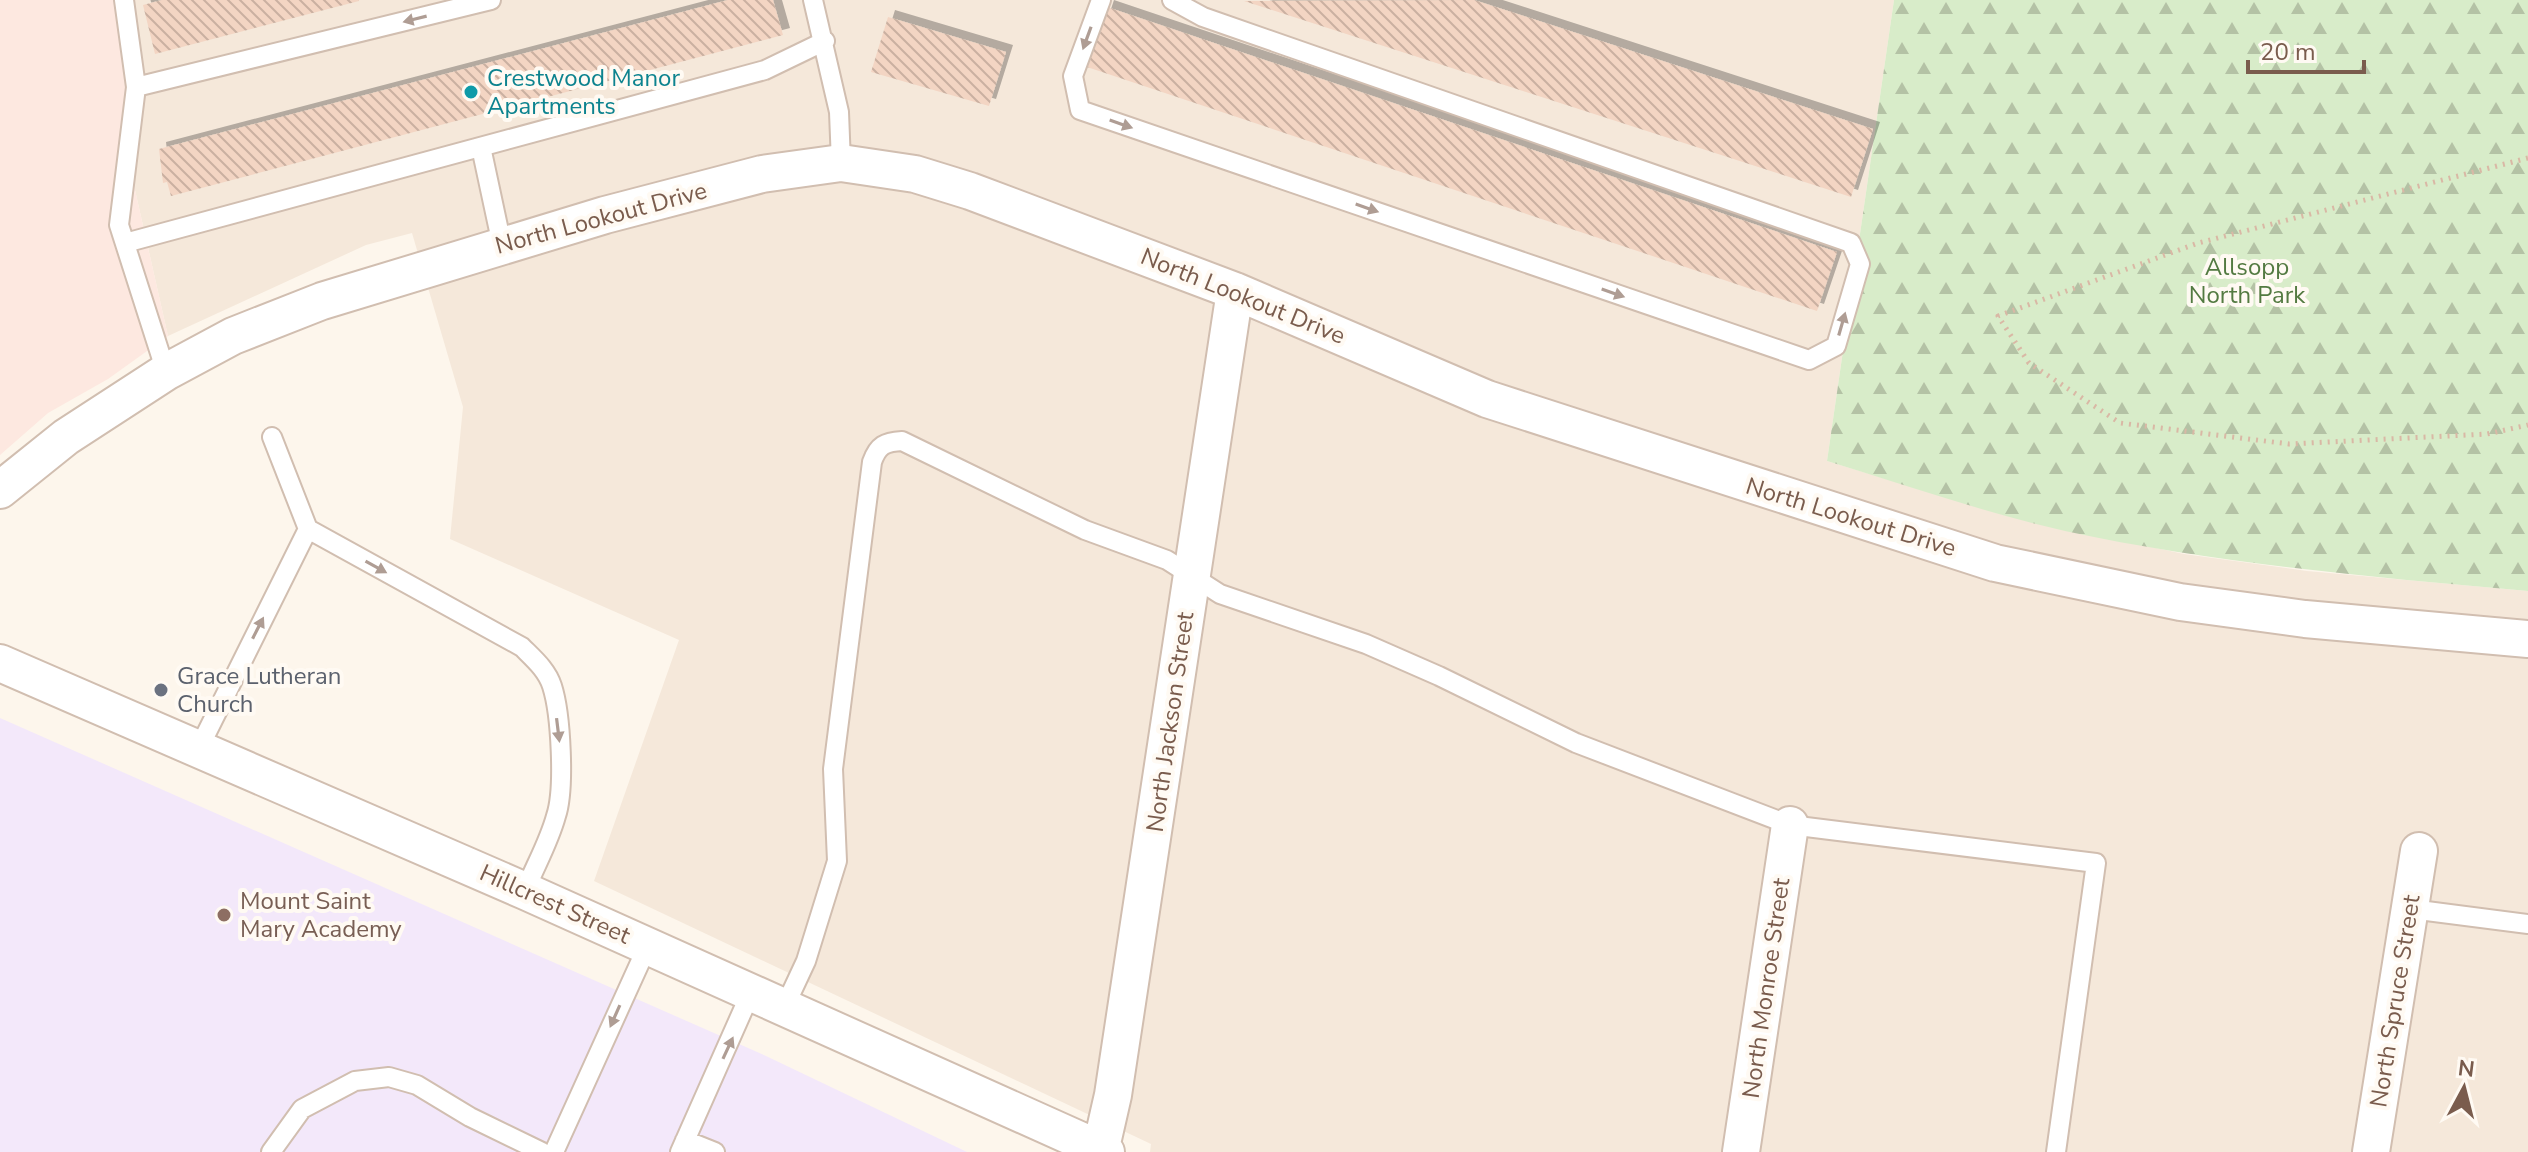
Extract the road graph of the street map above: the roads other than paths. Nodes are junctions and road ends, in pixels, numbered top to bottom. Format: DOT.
graph roads {
  1 [pos="124,0"];
  2 [pos="491,0"];
  3 [pos="813,0"];
  4 [pos="1101,0"];
  5 [pos="1172,0"];
  6 [pos="825,41"];
  7 [pos="136,87"];
  8 [pos="481,147"];
  9 [pos="841,163"];
  10 [pos="125,243"];
  11 [pos="502,245"];
  12 [pos="1235,291"];
  13 [pos="166,372"];
  14 [pos="272,437"];
  15 [pos="0,490"];
  16 [pos="308,529"];
  17 [pos="1191,576"];
  18 [pos="2528,639"];
  19 [pos="0,663"];
  20 [pos="199,748"];
  21 [pos="1790,825"];
  22 [pos="2419,851"];
  23 [pos="525,891"];
  24 [pos="2411,909"];
  25 [pos="2528,924"];
  26 [pos="648,945"];
  27 [pos="751,992"];
  28 [pos="785,1006"];
  29 [pos="682,1146"];
  30 [pos="1102,1151"];
  31 [pos="271,1152"];
  32 [pos="542,1152"];
  33 [pos="554,1152"];
  34 [pos="715,1152"];
  35 [pos="1741,1152"];
  36 [pos="2056,1152"];
  37 [pos="2371,1152"];
  1 -- 7 [label="lane"];
  2 -- 7 [label="lane, one-way"];
  3 -- 6 [label="lane"];
  4 -- 5 [label="lane, one-way"];
  6 -- 8 [label="lane"];
  6 -- 9 [label="lane"];
  7 -- 10 [label="lane"];
  8 -- 10 [label="lane"];
  8 -- 11 [label="lane"];
  9 -- 11 [label="street, North Lookout Drive"];
  9 -- 12 [label="street, North Lookout Drive"];
  10 -- 13 [label="lane"];
  11 -- 13 [label="street, North Lookout Drive"];
  12 -- 17 [label="street, North Jackson Street"];
  12 -- 18 [label="street, North Lookout Drive"];
  13 -- 15 [label="street, North Lookout Drive"];
  14 -- 16 [label="lane"];
  20 -- 16 [label="lane, one-way"];
  16 -- 23 [label="lane, one-way"];
  17 -- 21 [label="lane"];
  17 -- 28 [label="lane"];
  17 -- 30 [label="street, North Jackson Street"];
  19 -- 20 [label="street, Hillcrest Street"];
  20 -- 23 [label="street, Hillcrest Street"];
  21 -- 35 [label="street, North Monroe Street"];
  21 -- 36 [label="lane"];
  22 -- 24 [label="street, North Spruce Street"];
  23 -- 26 [label="street, Hillcrest Street"];
  24 -- 25 [label="lane"];
  24 -- 37 [label="street, North Spruce Street"];
  26 -- 27 [label="street, Hillcrest Street"];
  26 -- 33 [label="lane, one-way"];
  27 -- 28 [label="street, Hillcrest Street"];
  29 -- 27 [label="lane, one-way"];
  28 -- 30 [label="street, Hillcrest Street"];
  29 -- 34 [label="lane"];
  31 -- 32 [label="lane"];
}
